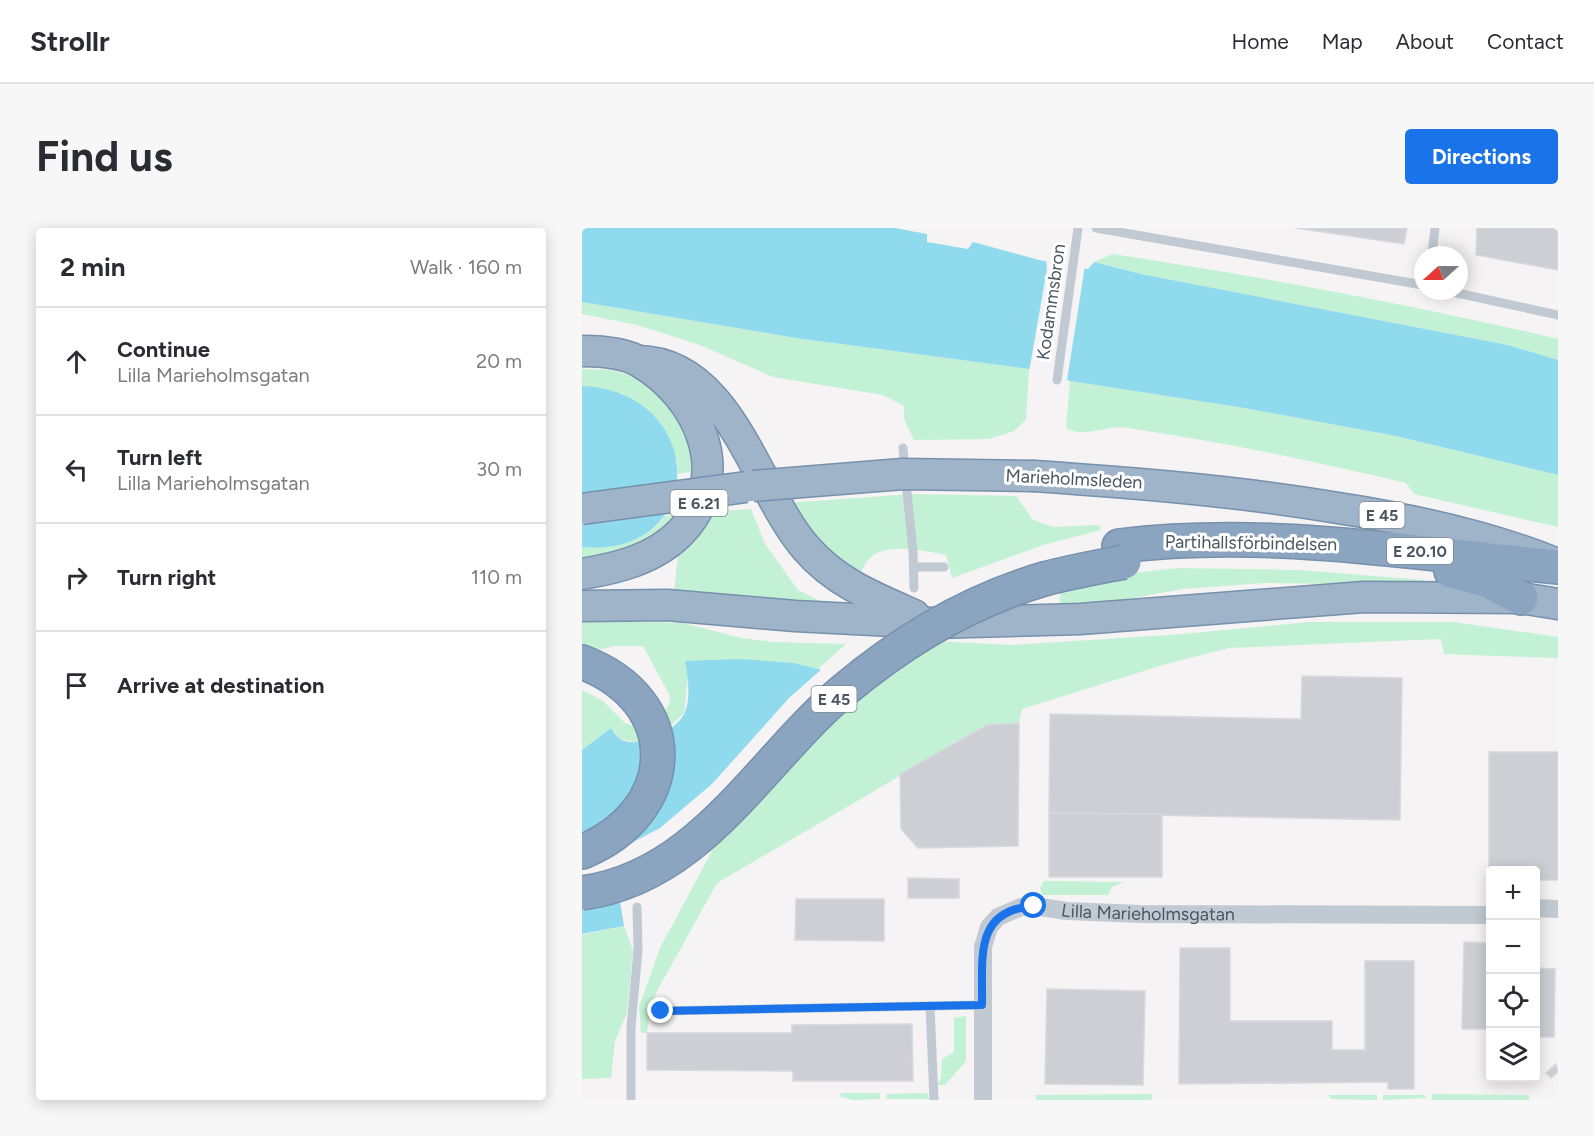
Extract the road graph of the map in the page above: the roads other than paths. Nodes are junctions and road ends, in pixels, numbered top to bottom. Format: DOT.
graph roads {
  1 [pos="1078,228"];
  2 [pos="1096,228"];
  3 [pos="1435,228"];
  4 [pos="1433,246"];
  5 [pos="1414,283"];
  6 [pos="1468,295"];
  7 [pos="1558,315"];
  8 [pos="582,351"];
  9 [pos="639,361"];
  10 [pos="1058,380"];
  11 [pos="903,448"];
  12 [pos="904,460"];
  13 [pos="907,492"];
  14 [pos="582,509"];
  15 [pos="1121,554"];
  16 [pos="1558,566"];
  17 [pos="914,567"];
  18 [pos="944,567"];
  19 [pos="582,574"];
  20 [pos="914,588"];
  21 [pos="1521,598"];
  22 [pos="1558,604"];
  23 [pos="582,606"];
  24 [pos="932,623"];
  25 [pos="582,662"];
  26 [pos="582,852"];
  27 [pos="582,874"];
  28 [pos="582,893"];
  29 [pos="637,907"];
  30 [pos="1540,908"];
  31 [pos="1557,909"];
  32 [pos="1486,915"];
  33 [pos="982,1005"];
  34 [pos="930,1006"];
  35 [pos="661,1011"];
  36 [pos="632,1100"];
  37 [pos="934,1100"];
  38 [pos="983,1100"];
  1 -- 10 [label="lane, Kodammsbron"];
  2 -- 5 [label="lane"];
  3 -- 4 [label="lane"];
  6 -- 7 [label="lane"];
  8 -- 9 [label="highway, E 6.21"];
  9 -- 19 [label="highway, E 6.21"];
  9 -- 24 [label="highway"];
  11 -- 12 [label="lane"];
  13 -- 17 [label="lane"];
  14 -- 16 [label="highway, Marieholmsleden / E 45, bridge"];
  15 -- 16 [label="highway, Partihallsförbindelsen / E 20.10"];
  15 -- 21 [label="highway, Partihallsförbindelsen / E 45"];
  15 -- 27 [label="highway, Partihallsförbindelsen / E 20.10"];
  15 -- 28 [label="highway, Partihallsförbindelsen / E 45, bridge"];
  17 -- 18 [label="lane"];
  17 -- 20 [label="lane"];
  21 -- 22 [label="highway, E 45"];
  21 -- 24 [label="highway, E 45"];
  23 -- 24 [label="highway, E 45"];
  25 -- 26 [label="highway"];
  29 -- 36 [label="lane"];
  30 -- 31 [label="street"];
  32 -- 33 [label="street, Lilla Marieholmsgatan"];
  33 -- 34 [label="lane"];
  33 -- 38 [label="street, Lilla Marieholmsgatan"];
  34 -- 35 [label="lane"];
  34 -- 37 [label="lane"];
}
